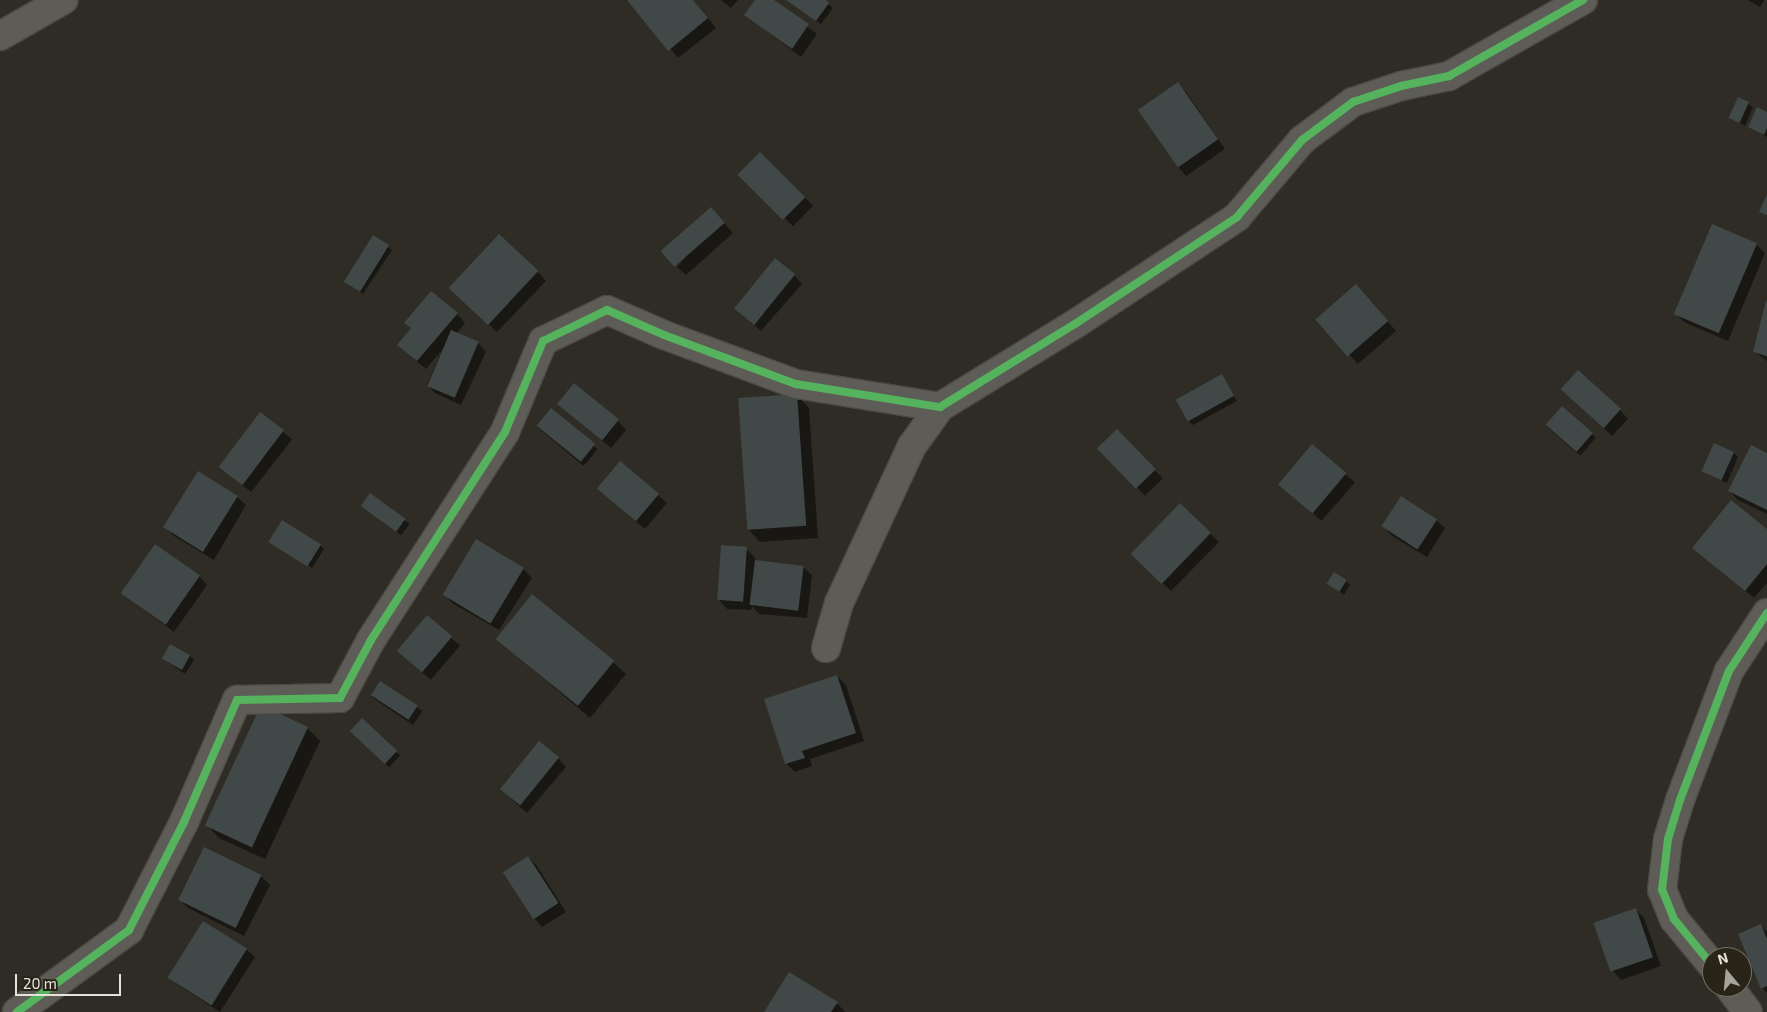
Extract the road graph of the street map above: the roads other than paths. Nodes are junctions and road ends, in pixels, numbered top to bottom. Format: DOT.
graph roads {
  1 [pos="63,0"];
  2 [pos="1583,0"];
  3 [pos="0,36"];
  4 [pos="940,407"];
  5 [pos="1767,613"];
  6 [pos="826,648"];
  7 [pos="1702,953"];
  8 [pos="1737,997"];
  9 [pos="17,1012"];
  10 [pos="1748,1012"];
  1 -- 3 [label="street"];
  2 -- 4 [label="street"];
  4 -- 6 [label="street"];
  4 -- 9 [label="street"];
  5 -- 7 [label="street"];
  8 -- 10 [label="street"];
}
